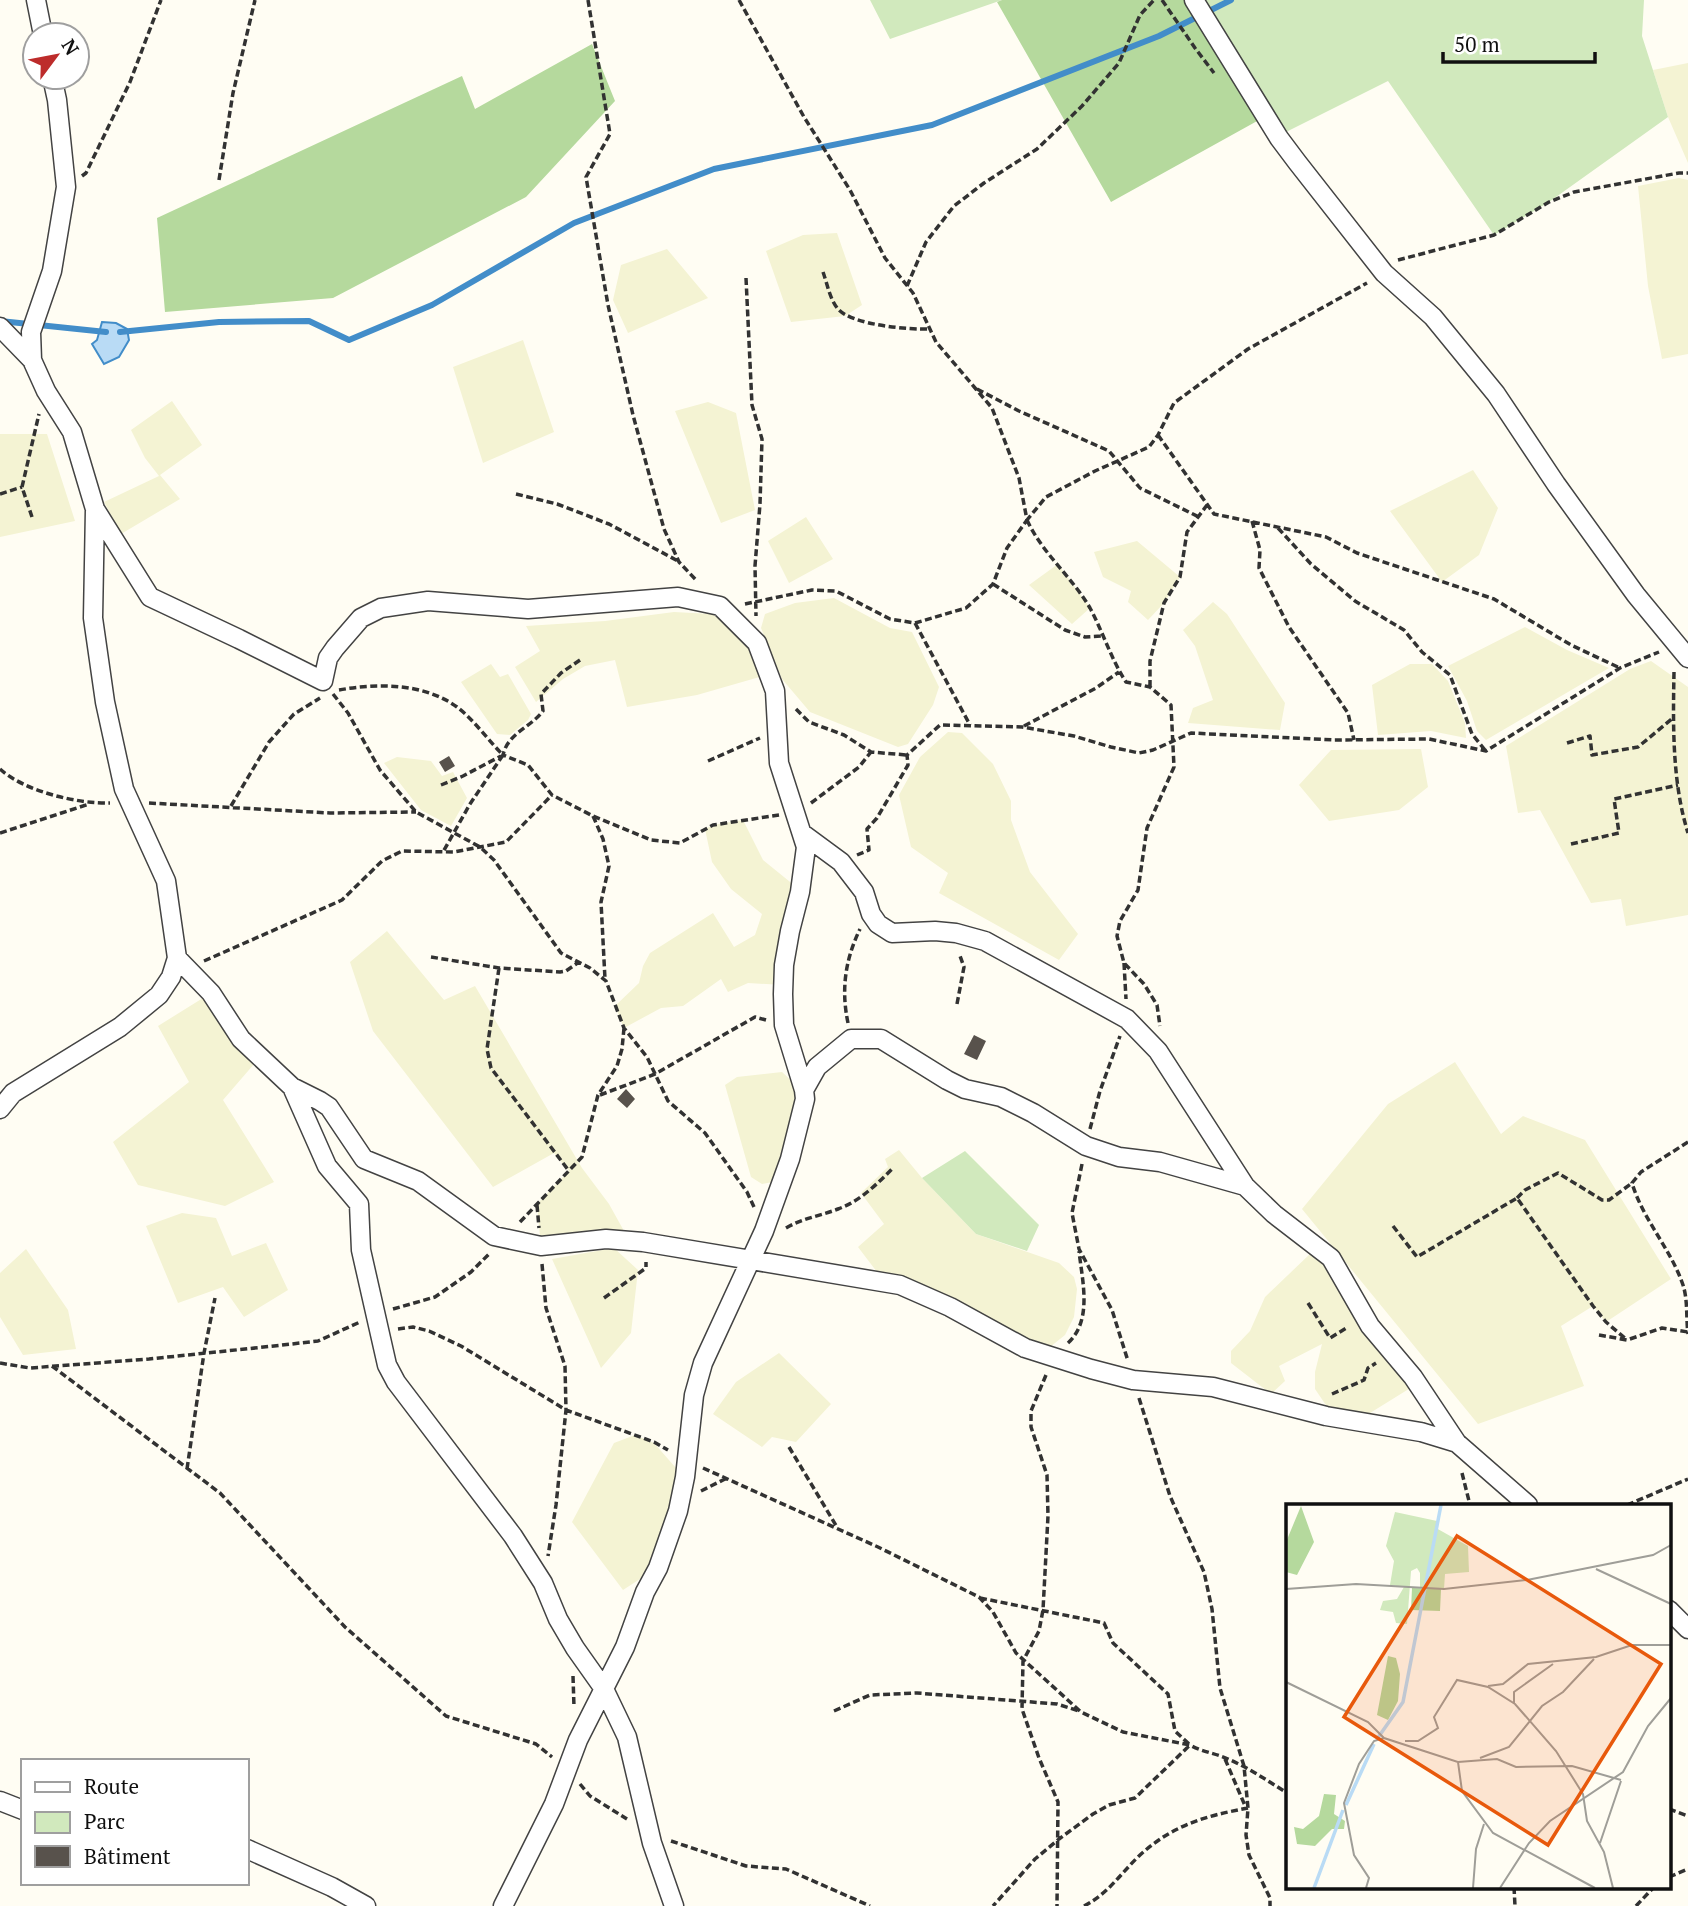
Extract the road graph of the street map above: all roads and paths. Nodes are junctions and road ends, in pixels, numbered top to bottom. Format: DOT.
graph roads {
  1 [pos="36,0"];
  2 [pos="161,0"];
  3 [pos="255,0"];
  4 [pos="588,0"];
  5 [pos="739,0"];
  6 [pos="1154,0"];
  7 [pos="1194,0"];
  8 [pos="40,21"];
  9 [pos="55,91"];
  10 [pos="1688,173"];
  11 [pos="219,180"];
  12 [pos="66,187"];
  13 [pos="1381,269"];
  14 [pos="823,272"];
  15 [pos="746,278"];
  16 [pos="907,286"];
  17 [pos="0,327"];
  18 [pos="930,330"];
  19 [pos="32,360"];
  20 [pos="975,388"];
  21 [pos="46,391"];
  22 [pos="1158,435"];
  23 [pos="1117,461"];
  24 [pos="22,487"];
  25 [pos="0,494"];
  26 [pos="516,494"];
  27 [pos="1208,505"];
  28 [pos="95,509"];
  29 [pos="32,517"];
  30 [pos="1199,517"];
  31 [pos="1027,520"];
  32 [pos="1252,520"];
  33 [pos="1277,526"];
  34 [pos="679,562"];
  35 [pos="993,584"];
  36 [pos="755,603"];
  37 [pos="720,606"];
  38 [pos="915,623"];
  39 [pos="1103,636"];
  40 [pos="757,643"];
  41 [pos="1686,657"];
  42 [pos="580,660"];
  43 [pos="1620,668"];
  44 [pos="1119,672"];
  45 [pos="327,686"];
  46 [pos="1150,687"];
  47 [pos="775,691"];
  48 [pos="1674,718"];
  49 [pos="970,725"];
  50 [pos="1022,727"];
  51 [pos="778,730"];
  52 [pos="1354,740"];
  53 [pos="1175,741"];
  54 [pos="1567,743"];
  55 [pos="1486,751"];
  56 [pos="871,752"];
  57 [pos="503,755"];
  58 [pos="907,755"];
  59 [pos="708,761"];
  60 [pos="0,769"];
  61 [pos="441,785"];
  62 [pos="1678,785"];
  63 [pos="552,795"];
  64 [pos="130,802"];
  65 [pos="91,804"];
  66 [pos="231,806"];
  67 [pos="416,812"];
  68 [pos="796,814"];
  69 [pos="593,816"];
  70 [pos="0,833"];
  71 [pos="453,833"];
  72 [pos="1688,833"];
  73 [pos="803,834"];
  74 [pos="1571,844"];
  75 [pos="480,847"];
  76 [pos="443,852"];
  77 [pos="841,862"];
  78 [pos="870,909"];
  79 [pos="956,933"];
  80 [pos="430,957"];
  81 [pos="579,962"];
  82 [pos="182,963"];
  83 [pos="1124,963"];
  84 [pos="499,968"];
  85 [pos="606,981"];
  86 [pos="957,1004"];
  87 [pos="1127,1019"];
  88 [pos="784,1025"];
  89 [pos="852,1039"];
  90 [pos="1158,1051"];
  91 [pos="655,1074"];
  92 [pos="292,1087"];
  93 [pos="804,1090"];
  94 [pos="598,1096"];
  95 [pos="0,1109"];
  96 [pos="1688,1142"];
  97 [pos="1086,1146"];
  98 [pos="892,1169"];
  99 [pos="569,1171"];
  100 [pos="1632,1183"];
  101 [pos="1245,1186"];
  102 [pos="1517,1198"];
  103 [pos="537,1204"];
  104 [pos="1393,1226"];
  105 [pos="771,1232"];
  106 [pos="643,1242"];
  107 [pos="541,1246"];
  108 [pos="1079,1249"];
  109 [pos="751,1259"];
  110 [pos="215,1298"];
  111 [pos="604,1298"];
  112 [pos="1308,1303"];
  113 [pos="1365,1316"];
  114 [pos="379,1333"];
  115 [pos="1688,1333"];
  116 [pos="1599,1335"];
  117 [pos="1627,1340"];
  118 [pos="1393,1353"];
  119 [pos="1054,1357"];
  120 [pos="52,1366"];
  121 [pos="1133,1380"];
  122 [pos="1332,1394"];
  123 [pos="566,1410"];
  124 [pos="1457,1443"];
  125 [pos="789,1447"];
  126 [pos="686,1460"];
  127 [pos="187,1469"];
  128 [pos="1688,1479"];
  129 [pos="1527,1504"];
  130 [pos="1629,1504"];
  131 [pos="838,1529"];
  132 [pos="543,1583"];
  133 [pos="979,1597"];
  134 [pos="1043,1610"];
  135 [pos="1670,1611"];
  136 [pos="1688,1629"];
  137 [pos="575,1648"];
  138 [pos="1023,1661"];
  139 [pos="604,1689"];
  140 [pos="1022,1701"];
  141 [pos="834,1711"];
  142 [pos="1081,1712"];
  143 [pos="578,1741"];
  144 [pos="1190,1745"];
  145 [pos="1224,1757"];
  146 [pos="1244,1766"];
  147 [pos="567,1770"];
  148 [pos="1286,1792"];
  149 [pos="0,1801"];
  150 [pos="1247,1808"];
  151 [pos="21,1809"];
  152 [pos="1670,1809"];
  153 [pos="1688,1816"];
  154 [pos="650,1834"];
  155 [pos="1059,1839"];
  156 [pos="248,1849"];
  157 [pos="1687,1867"];
  158 [pos="1670,1876"];
  159 [pos="1514,1888"];
  160 [pos="1653,1888"];
  161 [pos="366,1906"];
  162 [pos="503,1906"];
  163 [pos="674,1906"];
  164 [pos="870,1906"];
  165 [pos="993,1906"];
  166 [pos="1057,1906"];
  167 [pos="1084,1906"];
  168 [pos="1270,1906"];
  169 [pos="1516,1906"];
  170 [pos="1636,1906"];
  1 -- 8 [label="street"];
  2 -- 12 [label="path"];
  3 -- 11 [label="path"];
  4 -- 34 [label="path"];
  5 -- 16 [label="path"];
  6 -- 16 [label="path"];
  7 -- 13 [label="street"];
  9 -- 12 [label="street"];
  10 -- 13 [label="path"];
  12 -- 19 [label="street"];
  13 -- 22 [label="path"];
  13 -- 41 [label="street"];
  14 -- 18 [label="path"];
  15 -- 36 [label="path"];
  16 -- 18 [label="path"];
  17 -- 19 [label="street"];
  18 -- 20 [label="path"];
  19 -- 21 [label="street"];
  20 -- 23 [label="path"];
  20 -- 31 [label="path"];
  21 -- 24 [label="path"];
  21 -- 28 [label="street"];
  22 -- 23 [label="path"];
  22 -- 27 [label="path"];
  23 -- 30 [label="path"];
  23 -- 31 [label="path"];
  24 -- 25 [label="path"];
  24 -- 29 [label="path"];
  26 -- 34 [label="path"];
  27 -- 30 [label="path"];
  27 -- 32 [label="path"];
  28 -- 45 [label="street"];
  28 -- 64 [label="street"];
  30 -- 46 [label="path"];
  31 -- 35 [label="path"];
  31 -- 39 [label="path"];
  32 -- 33 [label="path"];
  32 -- 52 [label="path"];
  33 -- 43 [label="path"];
  33 -- 55 [label="path"];
  34 -- 37 [label="path"];
  35 -- 38 [label="path"];
  35 -- 39 [label="path"];
  36 -- 37 [label="path"];
  36 -- 38 [label="path"];
  36 -- 40 [label="path"];
  37 -- 40 [label="street"];
  37 -- 45 [label="street"];
  38 -- 49 [label="path"];
  39 -- 44 [label="path"];
  40 -- 47 [label="street"];
  41 -- 43 [label="path"];
  41 -- 48 [label="path"];
  42 -- 57 [label="path"];
  43 -- 55 [label="path"];
  44 -- 46 [label="path"];
  44 -- 50 [label="path"];
  45 -- 57 [label="path"];
  45 -- 66 [label="path"];
  45 -- 67 [label="path"];
  46 -- 53 [label="path"];
  47 -- 51 [label="street"];
  47 -- 56 [label="path"];
  48 -- 54 [label="path"];
  48 -- 62 [label="path"];
  49 -- 50 [label="path"];
  49 -- 58 [label="path"];
  50 -- 53 [label="path"];
  51 -- 59 [label="path"];
  51 -- 68 [label="street"];
  52 -- 53 [label="path"];
  52 -- 55 [label="path"];
  53 -- 83 [label="path"];
  56 -- 58 [label="path"];
  56 -- 68 [label="path"];
  57 -- 61 [label="path"];
  57 -- 63 [label="path"];
  57 -- 71 [label="path"];
  58 -- 77 [label="path"];
  60 -- 65 [label="path"];
  62 -- 72 [label="path"];
  62 -- 74 [label="path"];
  63 -- 69 [label="path"];
  63 -- 75 [label="path"];
  64 -- 65 [label="path"];
  64 -- 66 [label="path"];
  64 -- 82 [label="street"];
  65 -- 70 [label="path"];
  66 -- 67 [label="path"];
  67 -- 71 [label="path"];
  68 -- 69 [label="path"];
  68 -- 73 [label="street"];
  69 -- 85 [label="path"];
  71 -- 75 [label="path"];
  71 -- 76 [label="path"];
  73 -- 77 [label="street"];
  73 -- 88 [label="street"];
  75 -- 76 [label="path"];
  75 -- 81 [label="path"];
  76 -- 82 [label="path"];
  77 -- 78 [label="street"];
  78 -- 79 [label="street"];
  78 -- 89 [label="path"];
  79 -- 86 [label="path"];
  79 -- 87 [label="street"];
  80 -- 84 [label="path"];
  81 -- 84 [label="path"];
  81 -- 85 [label="path"];
  82 -- 92 [label="street"];
  82 -- 95 [label="street"];
  83 -- 87 [label="path"];
  83 -- 90 [label="path"];
  84 -- 99 [label="path"];
  85 -- 91 [label="path"];
  87 -- 90 [label="street"];
  87 -- 97 [label="path"];
  88 -- 91 [label="path"];
  88 -- 93 [label="street"];
  89 -- 93 [label="street"];
  89 -- 97 [label="street"];
  90 -- 101 [label="street"];
  91 -- 94 [label="path"];
  91 -- 105 [label="path"];
  92 -- 107 [label="street"];
  92 -- 114 [label="street"];
  93 -- 105 [label="street"];
  96 -- 100 [label="path"];
  97 -- 101 [label="street"];
  97 -- 108 [label="path"];
  98 -- 105 [label="path"];
  100 -- 102 [label="path"];
  100 -- 115 [label="path"];
  101 -- 113 [label="street"];
  102 -- 104 [label="path"];
  102 -- 117 [label="path"];
  103 -- 107 [label="path"];
  105 -- 109 [label="street"];
  106 -- 107 [label="street"];
  106 -- 109 [label="street"];
  106 -- 111 [label="path"];
  107 -- 123 [label="path"];
  108 -- 119 [label="path"];
  108 -- 121 [label="path"];
  109 -- 119 [label="street"];
  109 -- 126 [label="street"];
  110 -- 127 [label="path"];
  112 -- 113 [label="path"];
  113 -- 118 [label="street"];
  114 -- 123 [label="path"];
  114 -- 132 [label="street"];
  115 -- 117 [label="path"];
  116 -- 117 [label="path"];
  118 -- 122 [label="path"];
  118 -- 124 [label="street"];
  119 -- 121 [label="street"];
  119 -- 134 [label="path"];
  120 -- 127 [label="path"];
  121 -- 124 [label="street"];
  121 -- 146 [label="path"];
  123 -- 126 [label="path"];
  123 -- 132 [label="path"];
  124 -- 129 [label="street"];
  125 -- 131 [label="path"];
  126 -- 131 [label="path"];
  126 -- 139 [label="street"];
  127 -- 147 [label="path"];
  128 -- 130 [label="path"];
  131 -- 133 [label="path"];
  132 -- 137 [label="street"];
  133 -- 134 [label="path"];
  133 -- 138 [label="path"];
  134 -- 138 [label="path"];
  134 -- 144 [label="path"];
  135 -- 136 [label="street"];
  137 -- 139 [label="street"];
  137 -- 143 [label="path"];
  138 -- 140 [label="path"];
  138 -- 142 [label="path"];
  139 -- 143 [label="street"];
  139 -- 154 [label="street"];
  140 -- 141 [label="path"];
  140 -- 142 [label="path"];
  140 -- 155 [label="path"];
  142 -- 144 [label="path"];
  143 -- 147 [label="street"];
  144 -- 145 [label="path"];
  144 -- 155 [label="path"];
  145 -- 146 [label="path"];
  145 -- 150 [label="path"];
  146 -- 148 [label="path"];
  146 -- 150 [label="path"];
  147 -- 154 [label="path"];
  147 -- 162 [label="street"];
  149 -- 151 [label="street"];
  150 -- 167 [label="path"];
  150 -- 168 [label="path"];
  152 -- 153 [label="path"];
  154 -- 163 [label="street"];
  154 -- 164 [label="path"];
  155 -- 165 [label="path"];
  155 -- 166 [label="path"];
  156 -- 161 [label="street"];
  157 -- 158 [label="path"];
  159 -- 169 [label="path"];
  160 -- 170 [label="path"];
}
